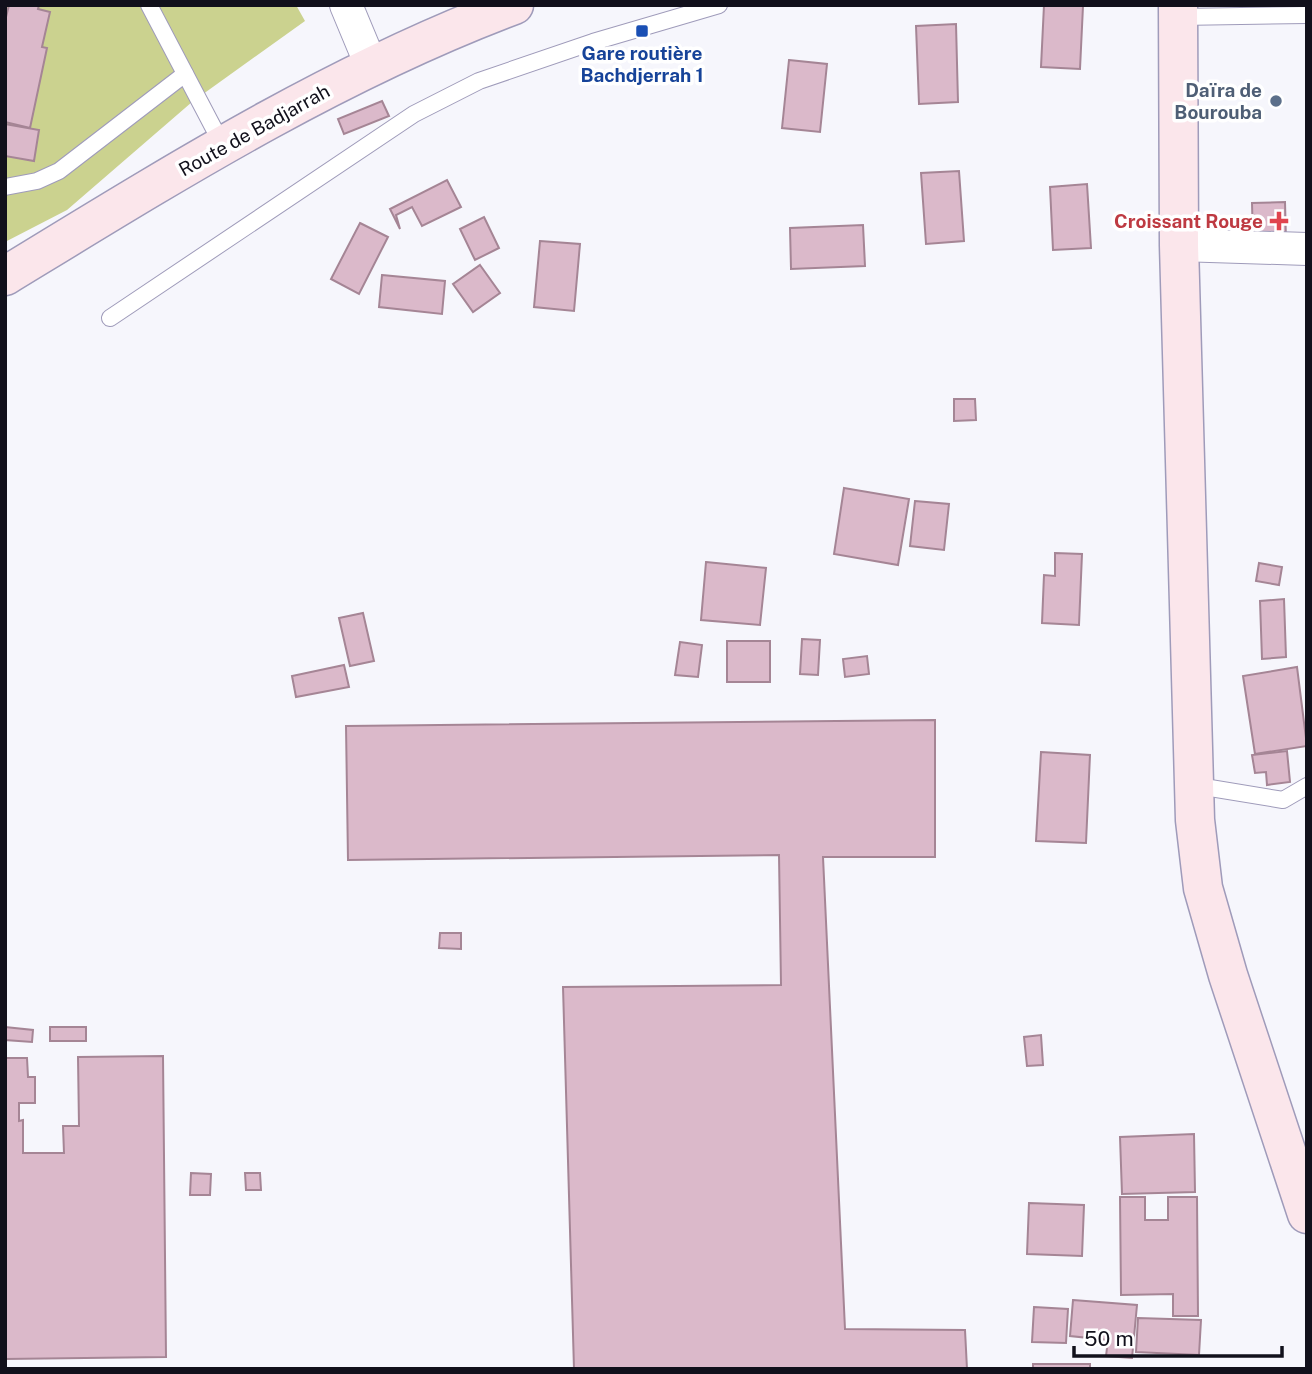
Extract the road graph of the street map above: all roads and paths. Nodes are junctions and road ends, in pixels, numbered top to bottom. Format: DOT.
graph roads {
  1 [pos="149,5"];
  2 [pos="346,5"];
  3 [pos="514,5"];
  4 [pos="719,5"];
  5 [pos="1177,9"];
  6 [pos="1307,15"];
  7 [pos="370,65"];
  8 [pos="185,74"];
  9 [pos="223,146"];
  10 [pos="5,187"];
  11 [pos="1179,245"];
  12 [pos="1307,249"];
  13 [pos="5,276"];
  14 [pos="110,318"];
  15 [pos="1192,785"];
  16 [pos="1307,786"];
  17 [pos="1307,1214"];
  1 -- 8 [label="lane"];
  2 -- 7 [label="street"];
  3 -- 7 [label="main road, Route de Badjarrah"];
  4 -- 14 [label="lane"];
  5 -- 6 [label="lane"];
  5 -- 11 [label="main road"];
  7 -- 9 [label="main road, Route de Badjarrah"];
  8 -- 9 [label="lane"];
  8 -- 10 [label="lane"];
  9 -- 13 [label="main road, Route de Badjarrah"];
  11 -- 12 [label="street"];
  11 -- 15 [label="main road"];
  15 -- 16 [label="lane"];
  15 -- 17 [label="main road"];
}
